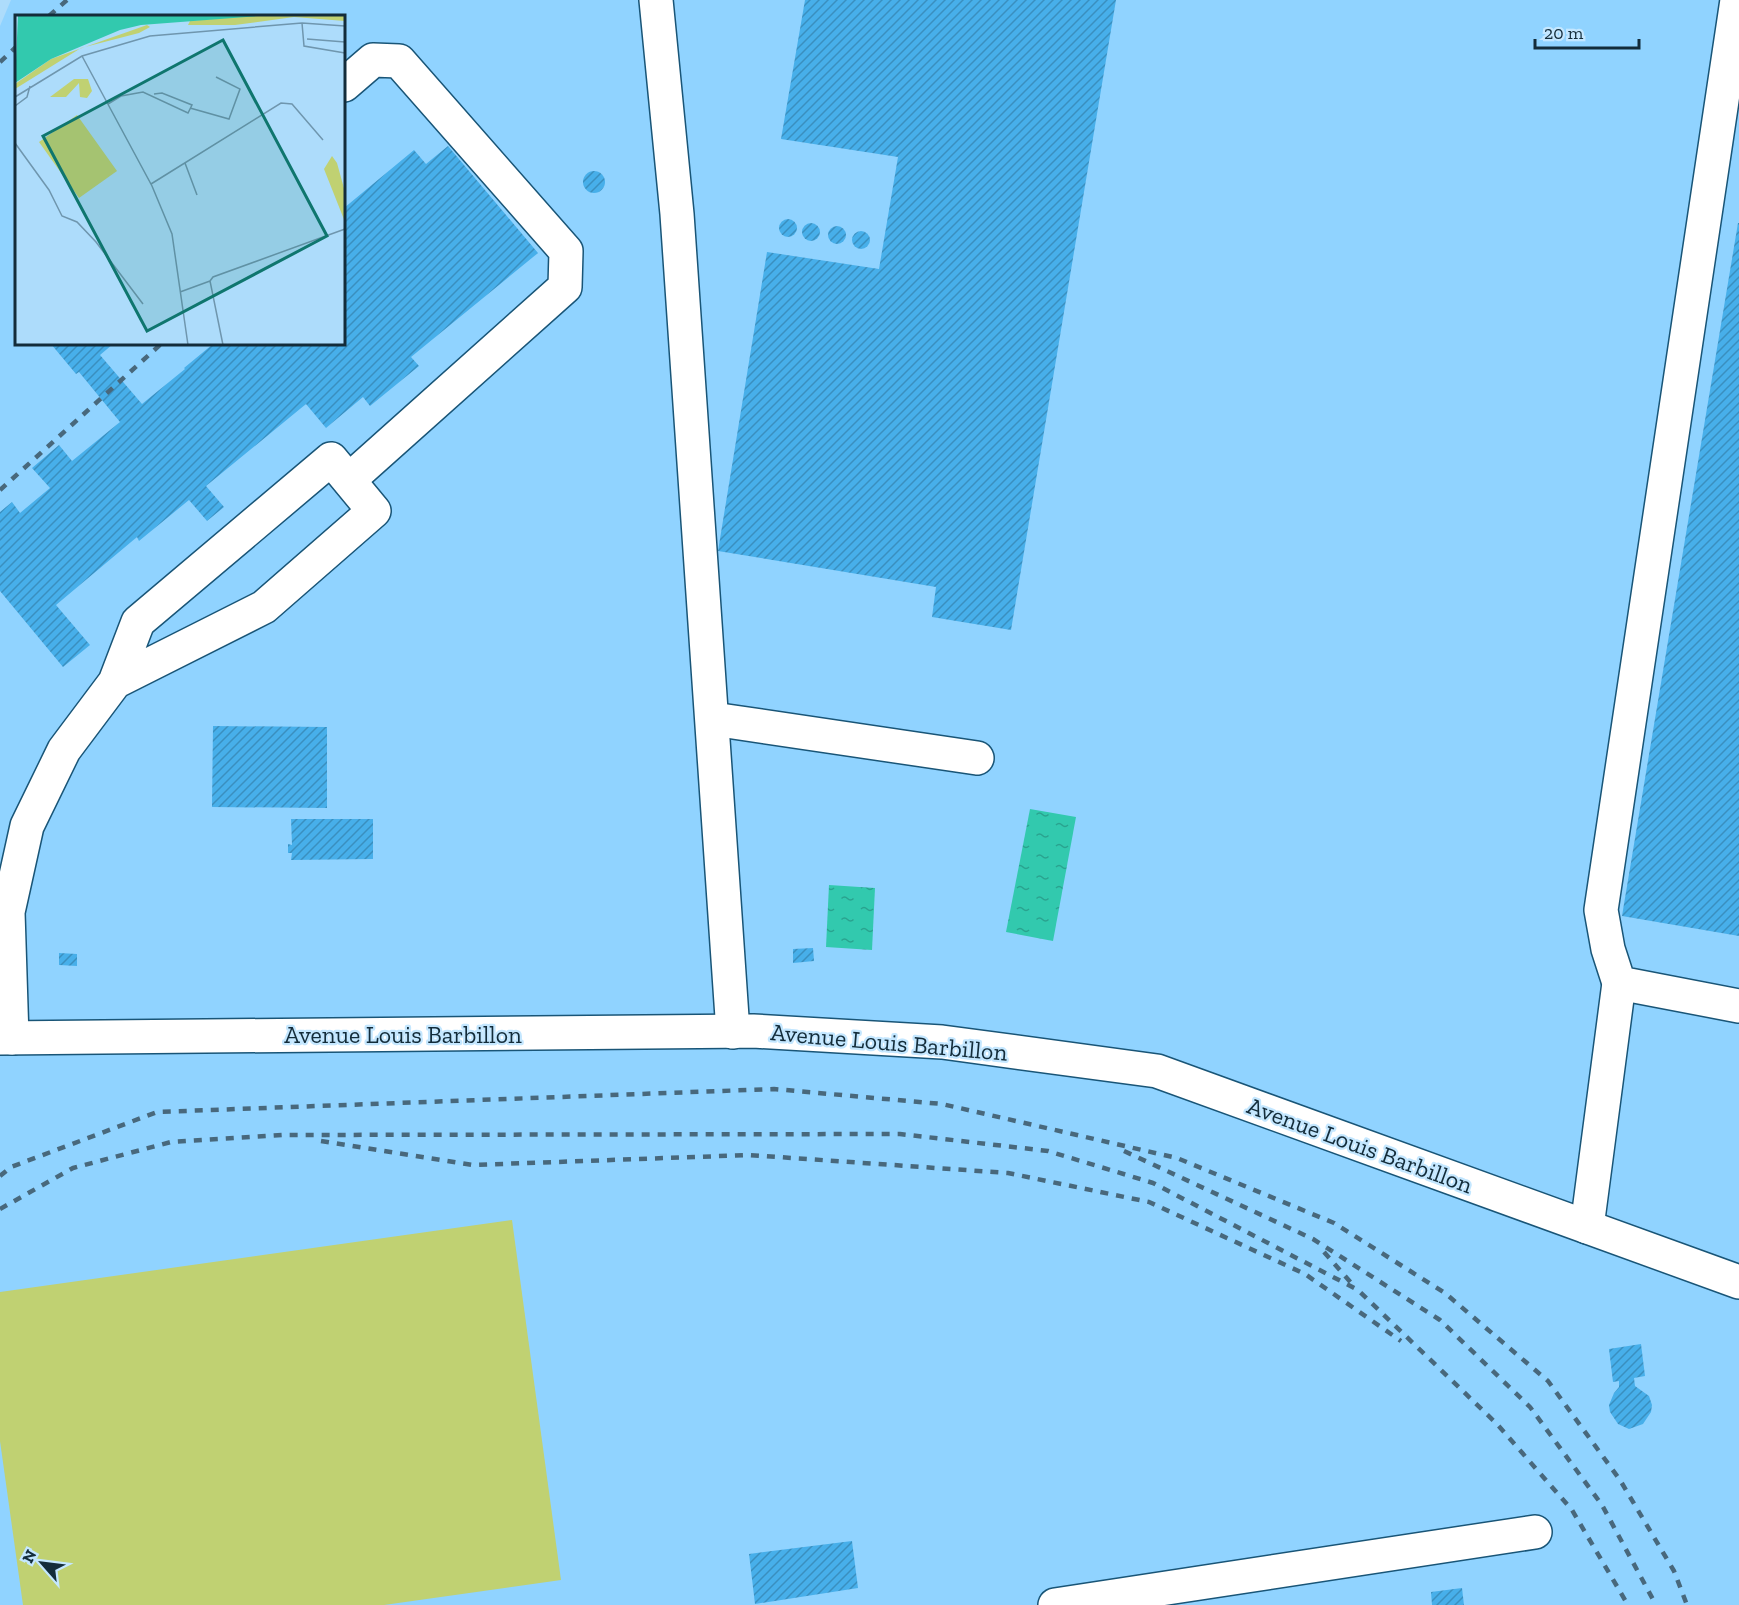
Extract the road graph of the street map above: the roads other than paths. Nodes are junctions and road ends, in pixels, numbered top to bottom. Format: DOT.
graph roads {
  1 [pos="656,0"];
  2 [pos="1737,0"];
  3 [pos="345,84"];
  4 [pos="349,480"];
  5 [pos="115,682"];
  6 [pos="713,719"];
  7 [pos="977,758"];
  8 [pos="1619,983"];
  9 [pos="1739,1006"];
  10 [pos="733,1032"];
  11 [pos="6,1038"];
  12 [pos="1587,1227"];
  13 [pos="1739,1282"];
  14 [pos="1535,1532"];
  15 [pos="1055,1605"];
  1 -- 6 [label="street"];
  2 -- 8 [label="street"];
  3 -- 4 [label="street"];
  4 -- 5 [label="street"];
  4 -- 5 [label="street"];
  5 -- 11 [label="street"];
  6 -- 7 [label="street"];
  6 -- 10 [label="street"];
  8 -- 9 [label="street"];
  8 -- 12 [label="street"];
  10 -- 11 [label="street, Avenue Louis Barbillon"];
  10 -- 12 [label="street, Avenue Louis Barbillon"];
  12 -- 13 [label="street, Avenue Louis Barbillon"];
  14 -- 15 [label="street"];
}
